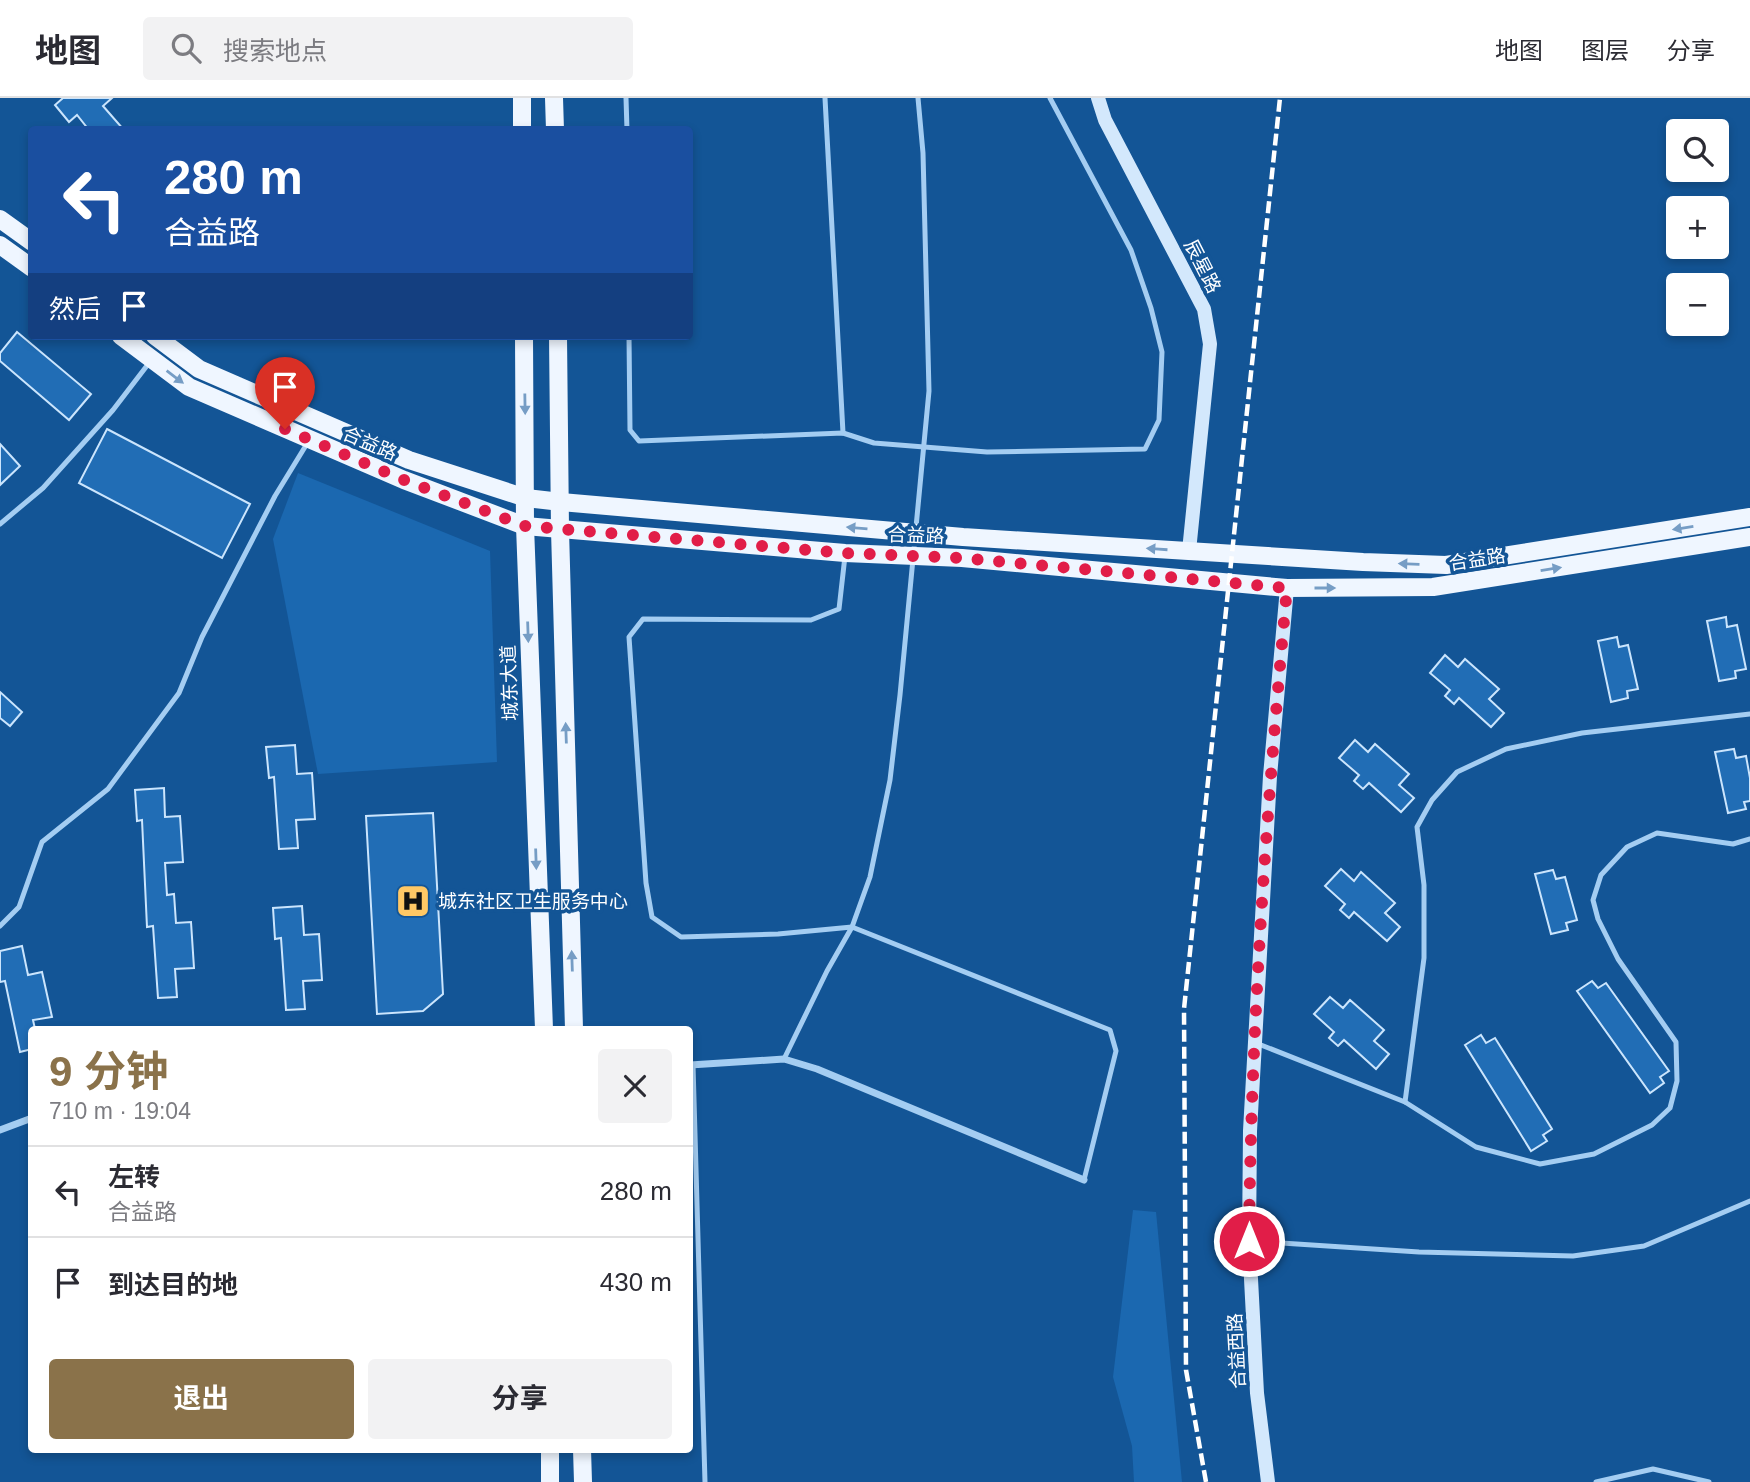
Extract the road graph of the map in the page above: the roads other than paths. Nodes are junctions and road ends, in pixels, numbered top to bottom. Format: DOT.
graph roads {
  1 [pos="522,98"];
  2 [pos="554,98"];
  3 [pos="626,98"];
  4 [pos="825,98"];
  5 [pos="918,98"];
  6 [pos="1050,98"];
  7 [pos="1098,98"];
  8 [pos="522,126"];
  9 [pos="555,126"];
  10 [pos="627,126"];
  11 [pos="0,219"];
  12 [pos="28,239"];
  13 [pos="2,250"];
  14 [pos="28,266"];
  15 [pos="126,340"];
  16 [pos="160,340"];
  17 [pos="524,340"];
  18 [pos="558,340"];
  19 [pos="629,340"];
  20 [pos="152,359"];
  21 [pos="843,433"];
  22 [pos="310,439"];
  23 [pos="526,498"];
  24 [pos="561,502"];
  25 [pos="1750,517"];
  26 [pos="0,524"];
  27 [pos="525,526"];
  28 [pos="560,530"];
  29 [pos="1750,537"];
  30 [pos="1189,551"];
  31 [pos="845,553"];
  32 [pos="1287,588"];
  33 [pos="1750,714"];
  34 [pos="1750,839"];
  35 [pos="0,926"];
  36 [pos="852,927"];
  37 [pos="544,1026"];
  38 [pos="574,1026"];
  39 [pos="1255,1043"];
  40 [pos="784,1059"];
  41 [pos="693,1065"];
  42 [pos="1405,1102"];
  43 [pos="28,1120"];
  44 [pos="693,1125"];
  45 [pos="0,1130"];
  46 [pos="1084,1180"];
  47 [pos="1750,1201"];
  48 [pos="1249,1241"];
  49 [pos="550,1453"];
  50 [pos="582,1453"];
  51 [pos="550,1482"];
  52 [pos="583,1482"];
  53 [pos="705,1482"];
  54 [pos="1268,1482"];
  55 [pos="1596,1482"];
  56 [pos="1709,1482"];
  1 -- 8 [label="main road"];
  2 -- 9 [label="main road"];
  3 -- 10 [label="lane"];
  4 -- 21 [label="lane"];
  5 -- 36 [label="lane"];
  6 -- 21 [label="lane"];
  7 -- 30 [label="street, 辰星路"];
  11 -- 12 [label="main road"];
  12 -- 13 [label="street"];
  13 -- 14 [label="main road"];
  15 -- 20 [label="main road, 合益路"];
  16 -- 23 [label="main road, 合益路"];
  17 -- 23 [label="main road, 城东大道, one-way"];
  18 -- 24 [label="main road"];
  19 -- 21 [label="lane"];
  20 -- 22 [label="main road, 合益路, one-way"];
  20 -- 26 [label="lane"];
  22 -- 27 [label="main road, 合益路"];
  22 -- 35 [label="lane"];
  23 -- 24 [label="main road, 合益路"];
  23 -- 27 [label="main road, 城东大道"];
  24 -- 28 [label="main road"];
  30 -- 24 [label="main road, 合益路, one-way"];
  25 -- 30 [label="main road, 合益路, one-way"];
  27 -- 28 [label="main road, 合益路"];
  27 -- 37 [label="main road, 城东大道, one-way"];
  28 -- 31 [label="main road, 合益路"];
  38 -- 28 [label="main road, one-way"];
  32 -- 29 [label="main road, 合益路, one-way"];
  31 -- 32 [label="main road, 合益路"];
  31 -- 36 [label="lane"];
  32 -- 39 [label="street, 合益西路"];
  33 -- 42 [label="lane"];
  34 -- 42 [label="lane"];
  36 -- 40 [label="lane"];
  36 -- 46 [label="lane"];
  39 -- 42 [label="lane"];
  39 -- 48 [label="street, 合益西路"];
  40 -- 41 [label="street"];
  40 -- 46 [label="street"];
  43 -- 45 [label="street"];
  44 -- 53 [label="lane"];
  47 -- 48 [label="lane"];
  48 -- 54 [label="street, 合益西路"];
  49 -- 51 [label="main road"];
  50 -- 52 [label="main road"];
  55 -- 56 [label="lane"];
}
